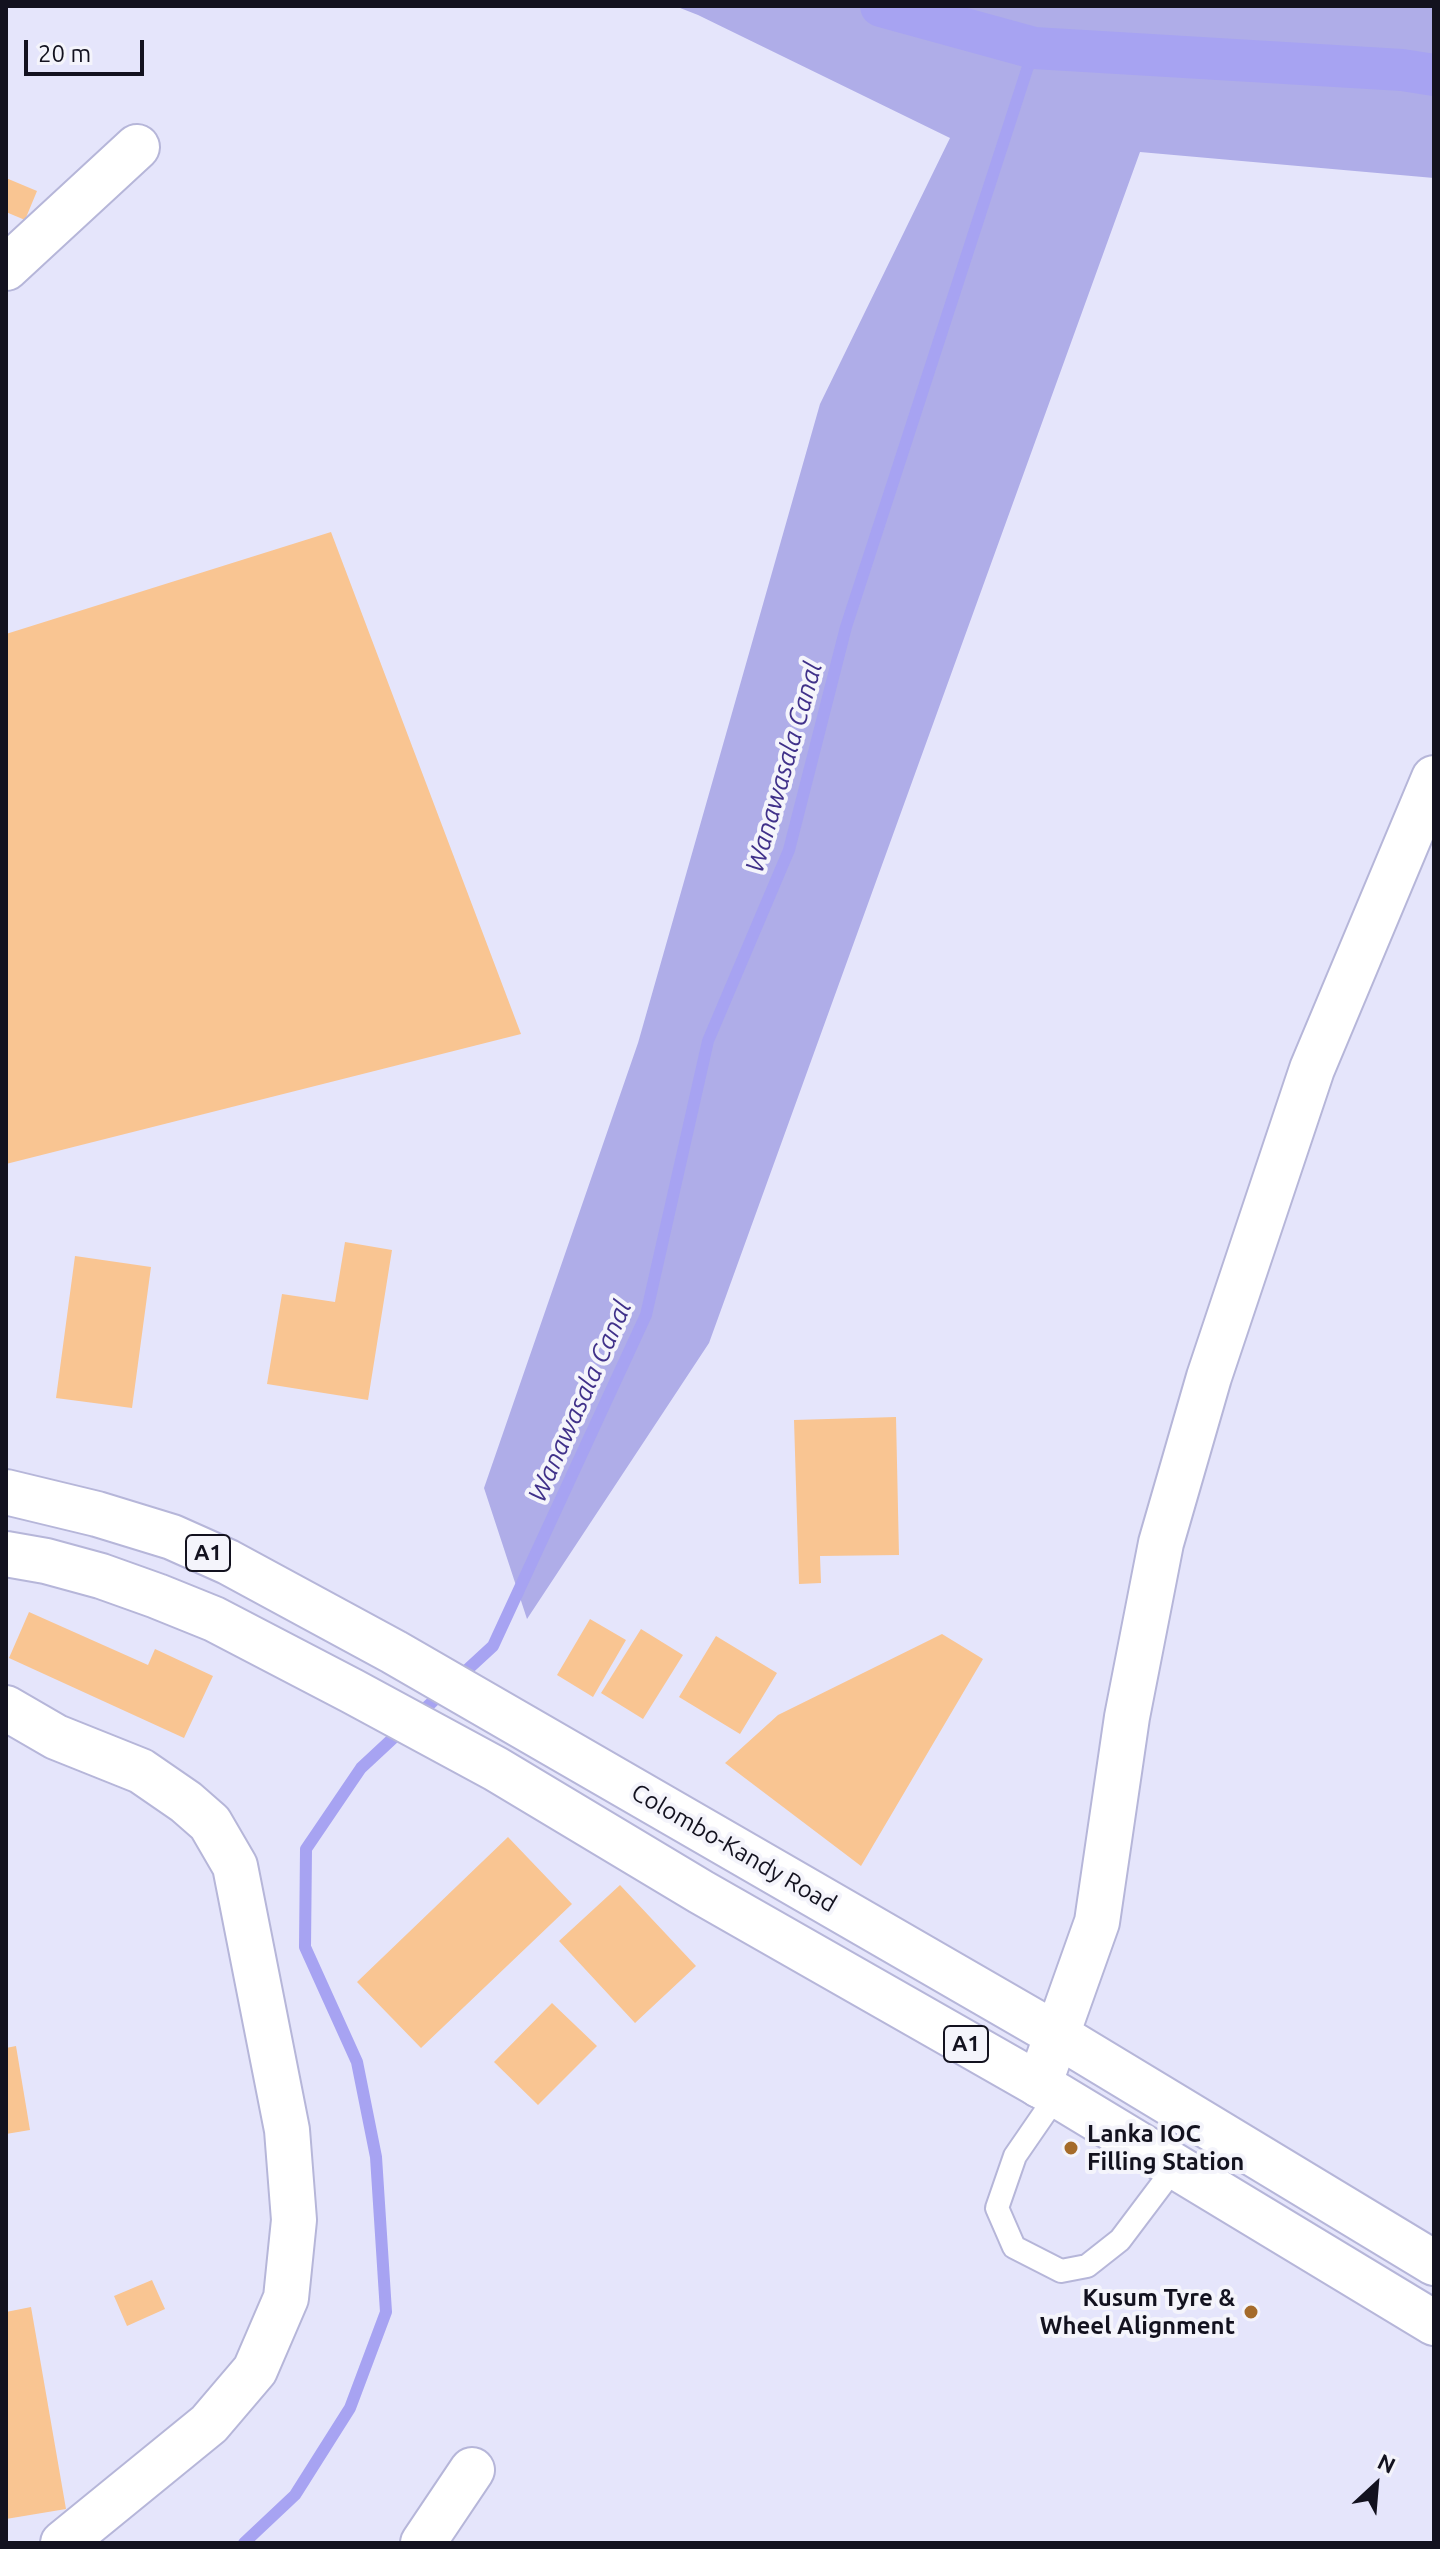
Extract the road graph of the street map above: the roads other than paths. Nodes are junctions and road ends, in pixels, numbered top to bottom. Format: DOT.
graph roads {
  1 [pos="137,147"];
  2 [pos="6,268"];
  3 [pos="1434,778"];
  4 [pos="6,1492"];
  5 [pos="6,1554"];
  6 [pos="6,1708"];
  7 [pos="1057,2035"];
  8 [pos="1048,2090"];
  9 [pos="1175,2167"];
  10 [pos="1434,2263"];
  11 [pos="1434,2323"];
  12 [pos="472,2470"];
  13 [pos="63,2543"];
  14 [pos="423,2543"];
  1 -- 2 [label="main road"];
  3 -- 7 [label="main road"];
  4 -- 7 [label="main road, Colombo-Kandy Road / A1"];
  5 -- 8 [label="main road, A1"];
  6 -- 13 [label="main road"];
  7 -- 8 [label="main road"];
  7 -- 10 [label="main road, Colombo-Kandy Road / A1"];
  8 -- 9 [label="main road, A1"];
  8 -- 9 [label="lane"];
  9 -- 11 [label="main road, A1"];
  12 -- 14 [label="main road"];
}
